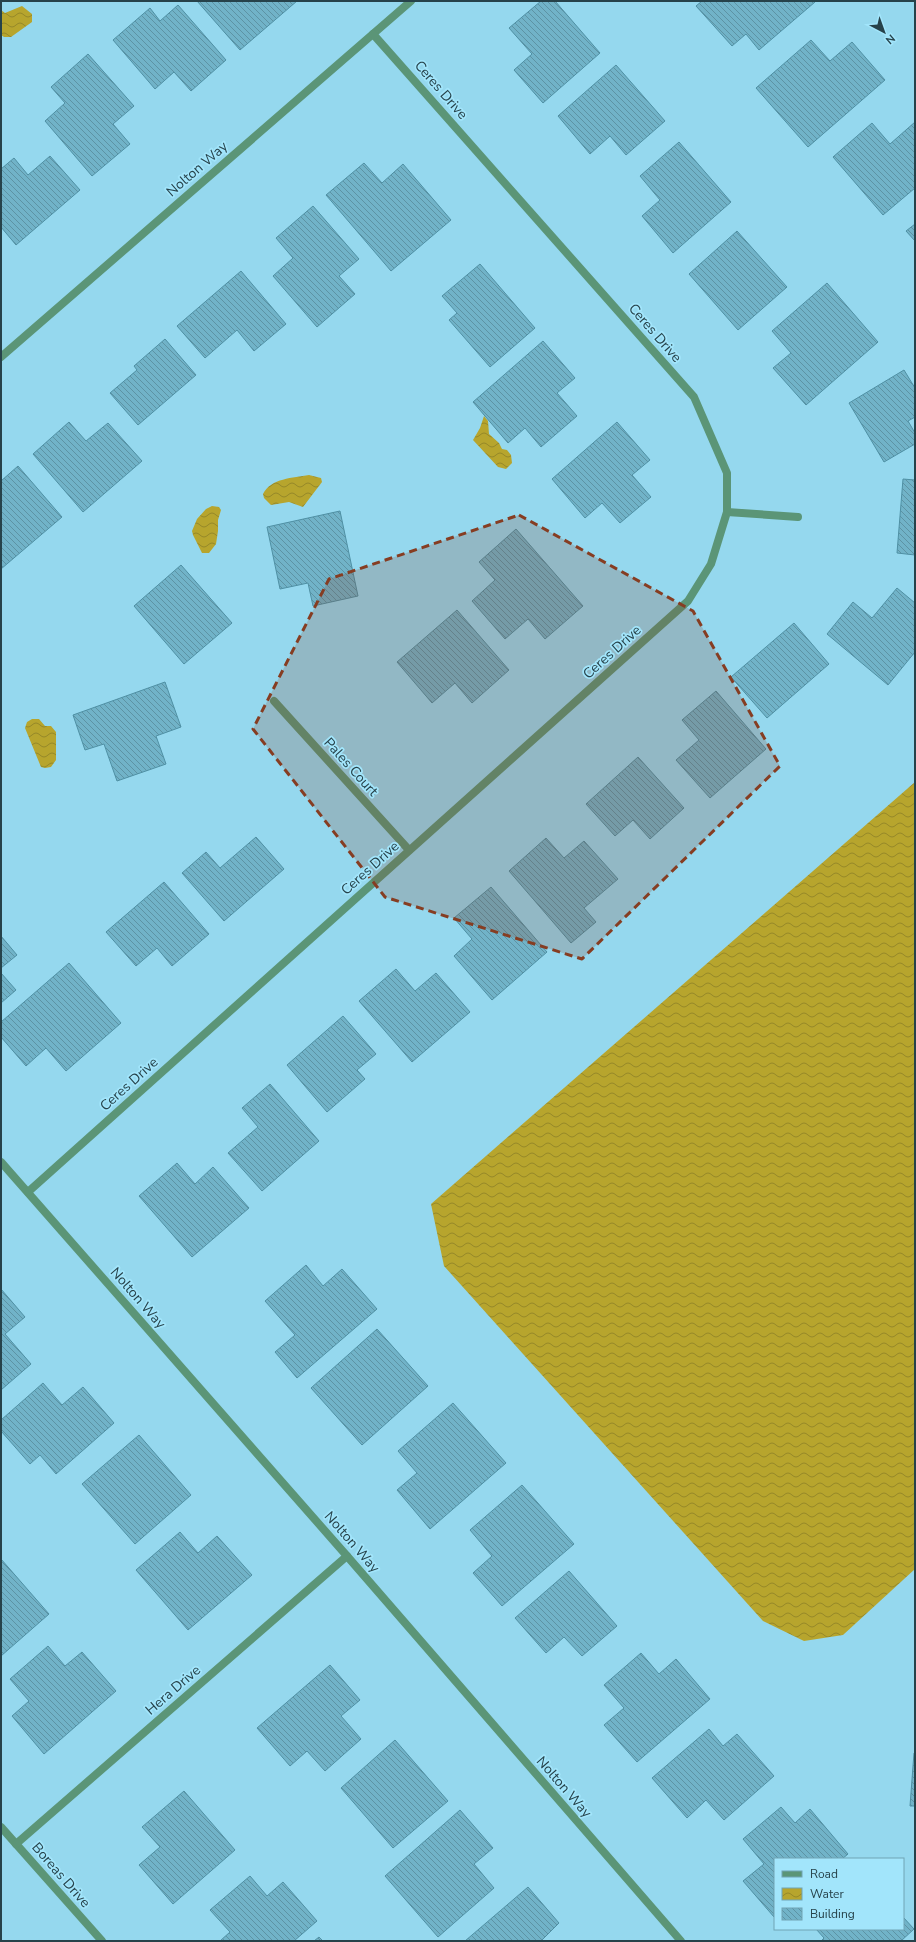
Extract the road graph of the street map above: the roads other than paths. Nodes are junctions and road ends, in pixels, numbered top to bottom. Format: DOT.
graph roads {
  1 [pos="411,1"];
  2 [pos="373,34"];
  3 [pos="1,357"];
  4 [pos="727,512"];
  5 [pos="798,517"];
  6 [pos="274,701"];
  7 [pos="409,850"];
  8 [pos="1,1162"];
  9 [pos="28,1192"];
  10 [pos="347,1556"];
  11 [pos="1,1826"];
  12 [pos="16,1844"];
  13 [pos="102,1941"];
  14 [pos="681,1941"];
  1 -- 2 [label="street, Nolton Way"];
  2 -- 3 [label="street, Nolton Way"];
  2 -- 4 [label="street, Ceres Drive"];
  4 -- 5 [label="street"];
  4 -- 7 [label="street, Ceres Drive"];
  6 -- 7 [label="street, Pales Court"];
  7 -- 9 [label="street, Ceres Drive"];
  8 -- 9 [label="street, Nolton Way"];
  9 -- 10 [label="street, Nolton Way"];
  10 -- 12 [label="street, Hera Drive"];
  10 -- 14 [label="street, Nolton Way"];
  11 -- 12 [label="street, Boreas Drive"];
  12 -- 13 [label="street, Boreas Drive"];
}
